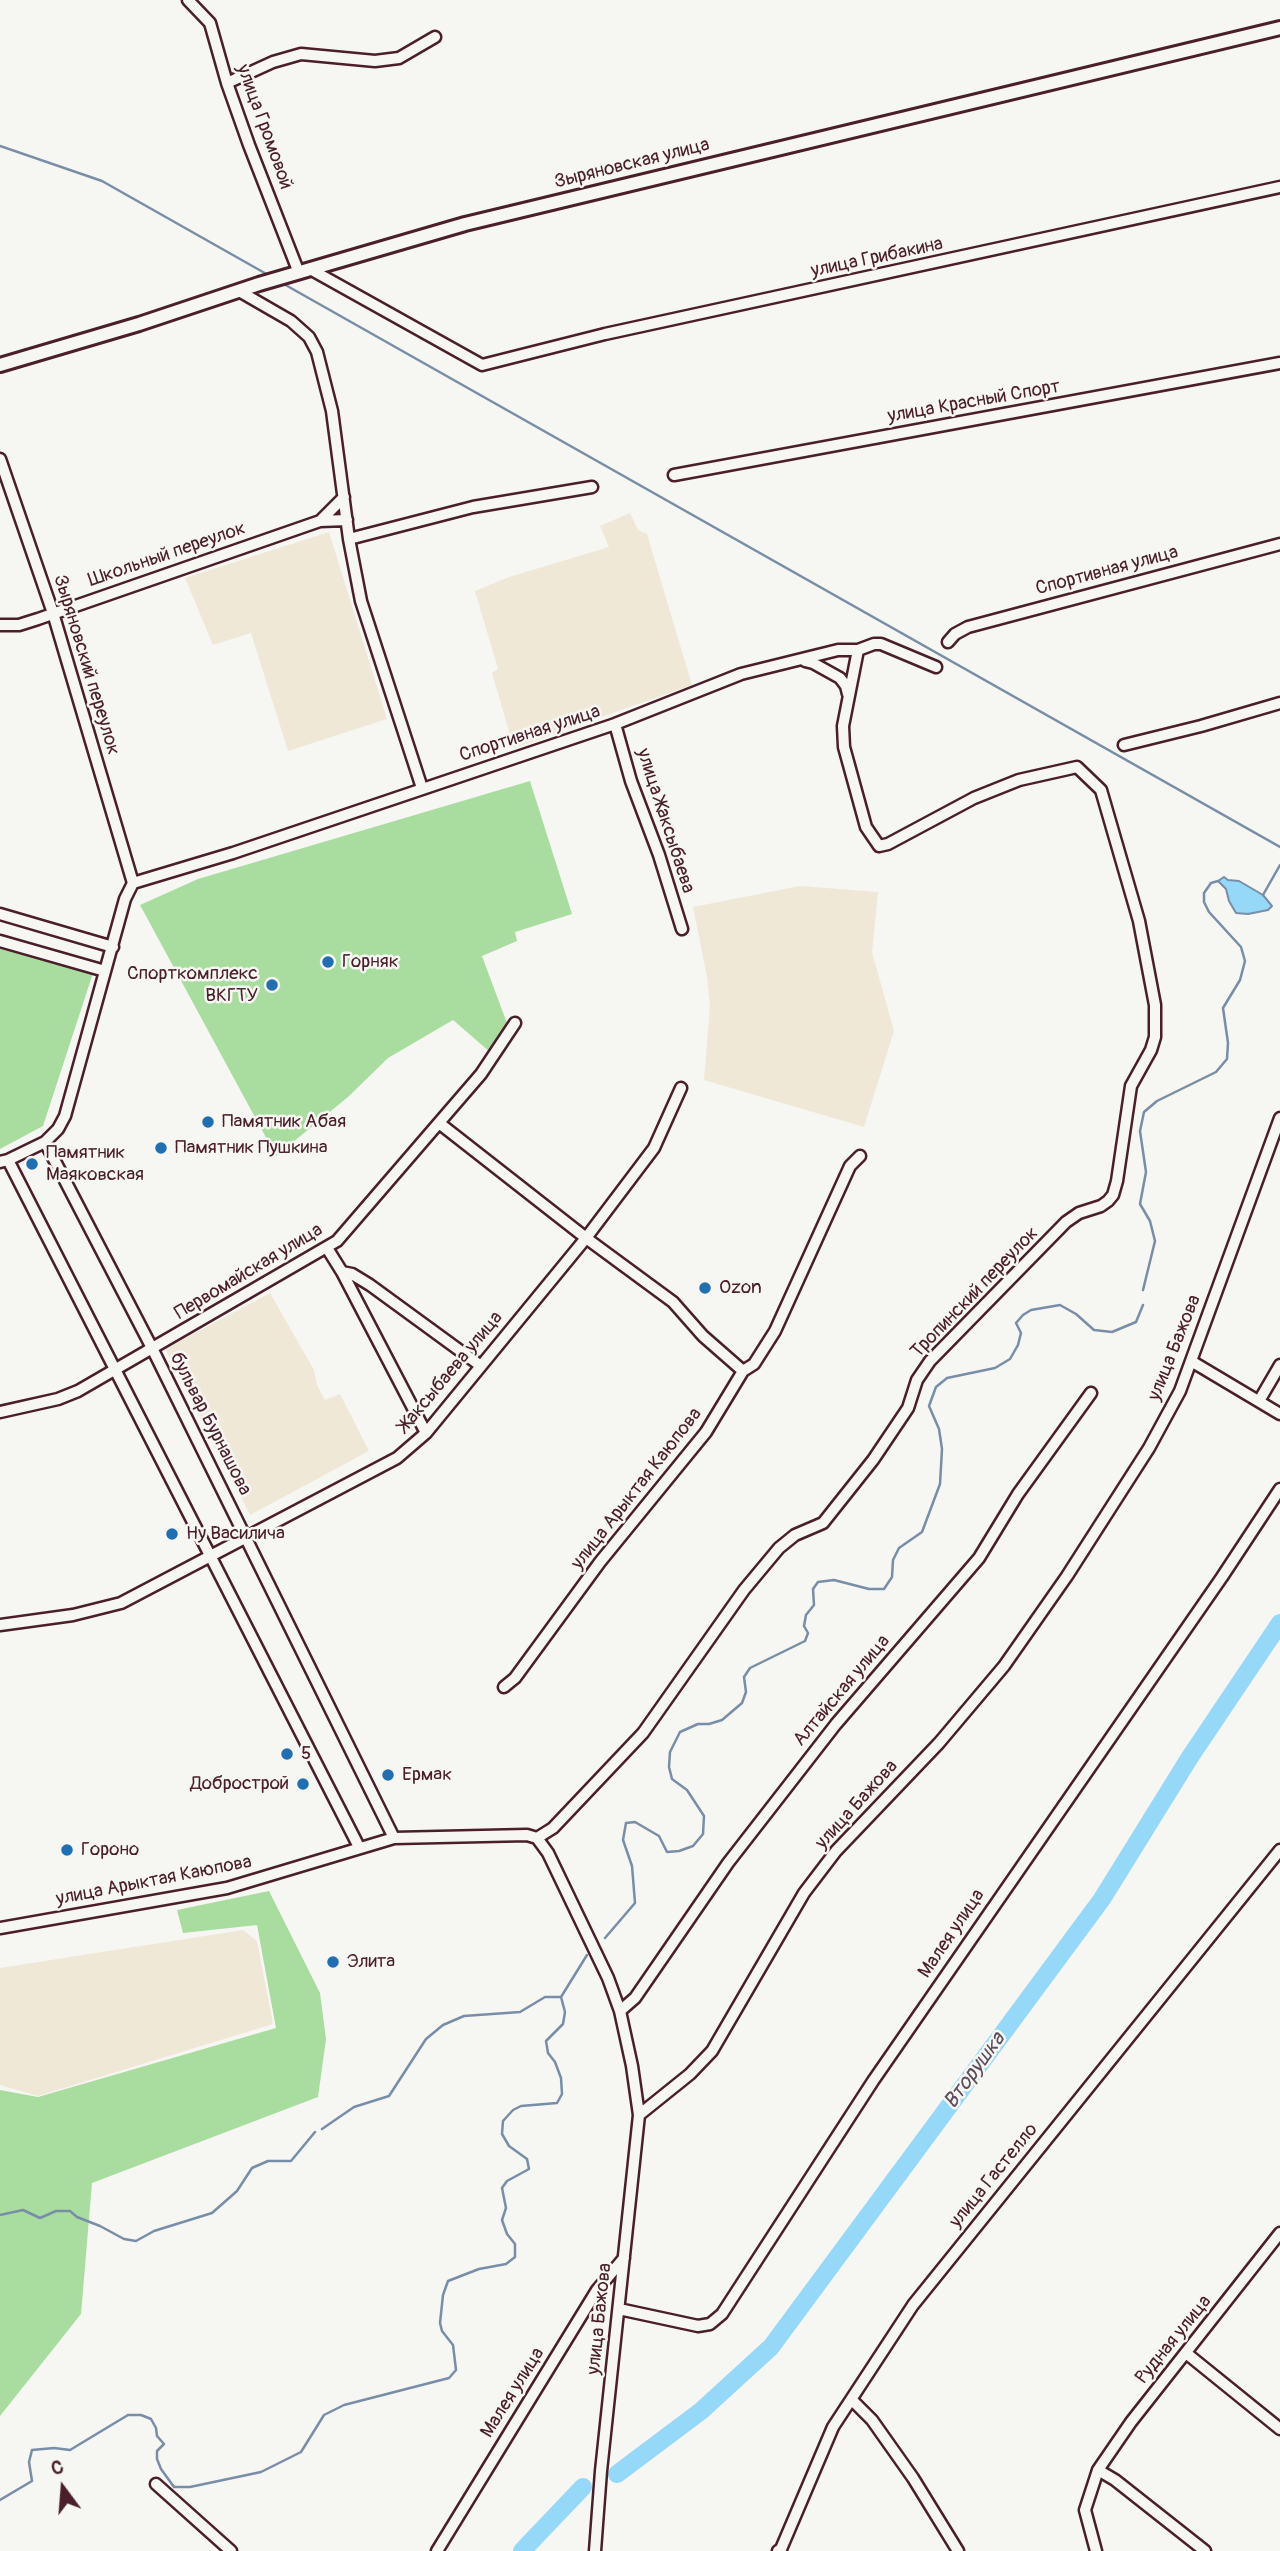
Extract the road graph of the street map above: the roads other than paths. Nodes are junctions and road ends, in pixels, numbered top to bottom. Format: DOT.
graph roads {
  1 [pos="187,0"];
  2 [pos="1280,28"];
  3 [pos="435,37"];
  4 [pos="227,83"];
  5 [pos="1280,187"];
  6 [pos="304,271"];
  7 [pos="239,291"];
  8 [pos="1280,363"];
  9 [pos="0,365"];
  10 [pos="0,459"];
  11 [pos="674,475"];
  12 [pos="592,487"];
  13 [pos="344,497"];
  14 [pos="347,520"];
  15 [pos="320,521"];
  16 [pos="349,539"];
  17 [pos="1280,544"];
  18 [pos="53,613"];
  19 [pos="0,625"];
  20 [pos="948,642"];
  21 [pos="858,650"];
  22 [pos="801,661"];
  23 [pos="936,667"];
  24 [pos="848,695"];
  25 [pos="1280,703"];
  26 [pos="615,724"];
  27 [pos="1124,745"];
  28 [pos="422,788"];
  29 [pos="133,883"];
  30 [pos="0,914"];
  31 [pos="682,929"];
  32 [pos="0,942"];
  33 [pos="113,947"];
  34 [pos="105,971"];
  35 [pos="515,1023"];
  36 [pos="681,1088"];
  37 [pos="1280,1118"];
  38 [pos="439,1123"];
  39 [pos="45,1142"];
  40 [pos="860,1156"];
  41 [pos="4,1161"];
  42 [pos="586,1238"];
  43 [pos="327,1248"];
  44 [pos="342,1272"];
  45 [pos="153,1350"];
  46 [pos="1191,1360"];
  47 [pos="1280,1365"];
  48 [pos="481,1366"];
  49 [pos="114,1371"];
  50 [pos="743,1371"];
  51 [pos="1091,1393"];
  52 [pos="1259,1401"];
  53 [pos="0,1412"];
  54 [pos="1280,1414"];
  55 [pos="426,1433"];
  56 [pos="1280,1489"];
  57 [pos="247,1537"];
  58 [pos="211,1556"];
  59 [pos="0,1625"];
  60 [pos="504,1687"];
  61 [pos="394,1838"];
  62 [pos="537,1838"];
  63 [pos="359,1847"];
  64 [pos="1280,1850"];
  65 [pos="0,1928"];
  66 [pos="620,2011"];
  67 [pos="639,2115"];
  68 [pos="1278,2241"];
  69 [pos="624,2258"];
  70 [pos="619,2309"];
  71 [pos="1186,2353"];
  72 [pos="852,2400"];
  73 [pos="1280,2429"];
  74 [pos="1098,2470"];
  75 [pos="156,2484"];
  76 [pos="780,2550"];
  77 [pos="231,2551"];
  78 [pos="437,2551"];
  79 [pos="594,2551"];
  80 [pos="958,2551"];
  81 [pos="1096,2551"];
  82 [pos="1205,2551"];
  1 -- 4 [label="street, улица Громовой"];
  2 -- 6 [label="street, Зыряновская улица"];
  3 -- 4 [label="street"];
  4 -- 6 [label="street, улица Громовой"];
  5 -- 6 [label="street, улица Грибакина"];
  6 -- 7 [label="street, Зыряновская улица"];
  7 -- 9 [label="street, Зыряновская улица"];
  7 -- 13 [label="street"];
  8 -- 11 [label="street, улица Красный Спорт"];
  10 -- 18 [label="street, Зыряновский переулок"];
  12 -- 16 [label="street"];
  13 -- 14 [label="street"];
  13 -- 15 [label="street"];
  14 -- 15 [label="street, Школьный переулок"];
  14 -- 16 [label="street"];
  15 -- 18 [label="street, Школьный переулок"];
  16 -- 28 [label="street"];
  17 -- 20 [label="street, Спортивная улица"];
  18 -- 19 [label="street, Школьный переулок"];
  18 -- 29 [label="street, Зыряновский переулок"];
  21 -- 22 [label="street, Спортивная улица"];
  21 -- 23 [label="street, Спортивная улица"];
  21 -- 24 [label="street"];
  22 -- 24 [label="street"];
  22 -- 26 [label="street, Спортивная улица"];
  24 -- 62 [label="street, Тропинский переулок"];
  25 -- 27 [label="street"];
  26 -- 28 [label="street, Спортивная улица"];
  26 -- 31 [label="street, улица Жаксыбаева"];
  28 -- 29 [label="street, Спортивная улица"];
  29 -- 33 [label="street"];
  30 -- 33 [label="street"];
  32 -- 34 [label="street"];
  33 -- 34 [label="street"];
  34 -- 39 [label="street"];
  35 -- 38 [label="street, Первомайская улица"];
  36 -- 42 [label="street, Жаксыбаева улица"];
  37 -- 46 [label="street, улица Бажова"];
  38 -- 42 [label="street"];
  38 -- 43 [label="street, Первомайская улица"];
  39 -- 41 [label="street"];
  39 -- 45 [label="street, бульвар Бурнашова"];
  40 -- 50 [label="street, улица Арыктая Каюпова"];
  41 -- 49 [label="street"];
  42 -- 48 [label="street, Жаксыбаева улица"];
  42 -- 50 [label="street"];
  43 -- 44 [label="street"];
  43 -- 45 [label="street, Первомайская улица"];
  44 -- 48 [label="street"];
  44 -- 55 [label="street"];
  45 -- 49 [label="street, Первомайская улица"];
  45 -- 57 [label="street, бульвар Бурнашова"];
  46 -- 52 [label="street"];
  46 -- 67 [label="street, улица Бажова"];
  47 -- 52 [label="street"];
  48 -- 55 [label="street, Жаксыбаева улица"];
  49 -- 53 [label="street, Первомайская улица"];
  49 -- 58 [label="street"];
  50 -- 60 [label="street, улица Арыктая Каюпова"];
  51 -- 66 [label="street, Алтайская улица"];
  52 -- 54 [label="street"];
  55 -- 57 [label="street, Жаксыбаева улица"];
  56 -- 70 [label="street, Малея улица"];
  57 -- 58 [label="street, Жаксыбаева улица"];
  57 -- 61 [label="street, бульвар Бурнашова"];
  58 -- 59 [label="street, Жаксыбаева улица"];
  58 -- 63 [label="street"];
  61 -- 62 [label="street, улица Арыктая Каюпова"];
  61 -- 63 [label="street, улица Арыктая Каюпова"];
  62 -- 66 [label="street"];
  63 -- 65 [label="street, улица Арыктая Каюпова"];
  64 -- 72 [label="street, улица Гастелло"];
  66 -- 67 [label="street"];
  67 -- 69 [label="street, улица Бажова"];
  68 -- 71 [label="street, Рудная улица"];
  69 -- 70 [label="street, улица Бажова"];
  69 -- 78 [label="street, Малея улица"];
  70 -- 79 [label="street, улица Бажова"];
  71 -- 73 [label="street"];
  71 -- 74 [label="street, Рудная улица"];
  72 -- 76 [label="street, улица Гастелло"];
  72 -- 80 [label="street"];
  74 -- 81 [label="street, Рудная улица"];
  74 -- 82 [label="street"];
  75 -- 77 [label="street"];
}
